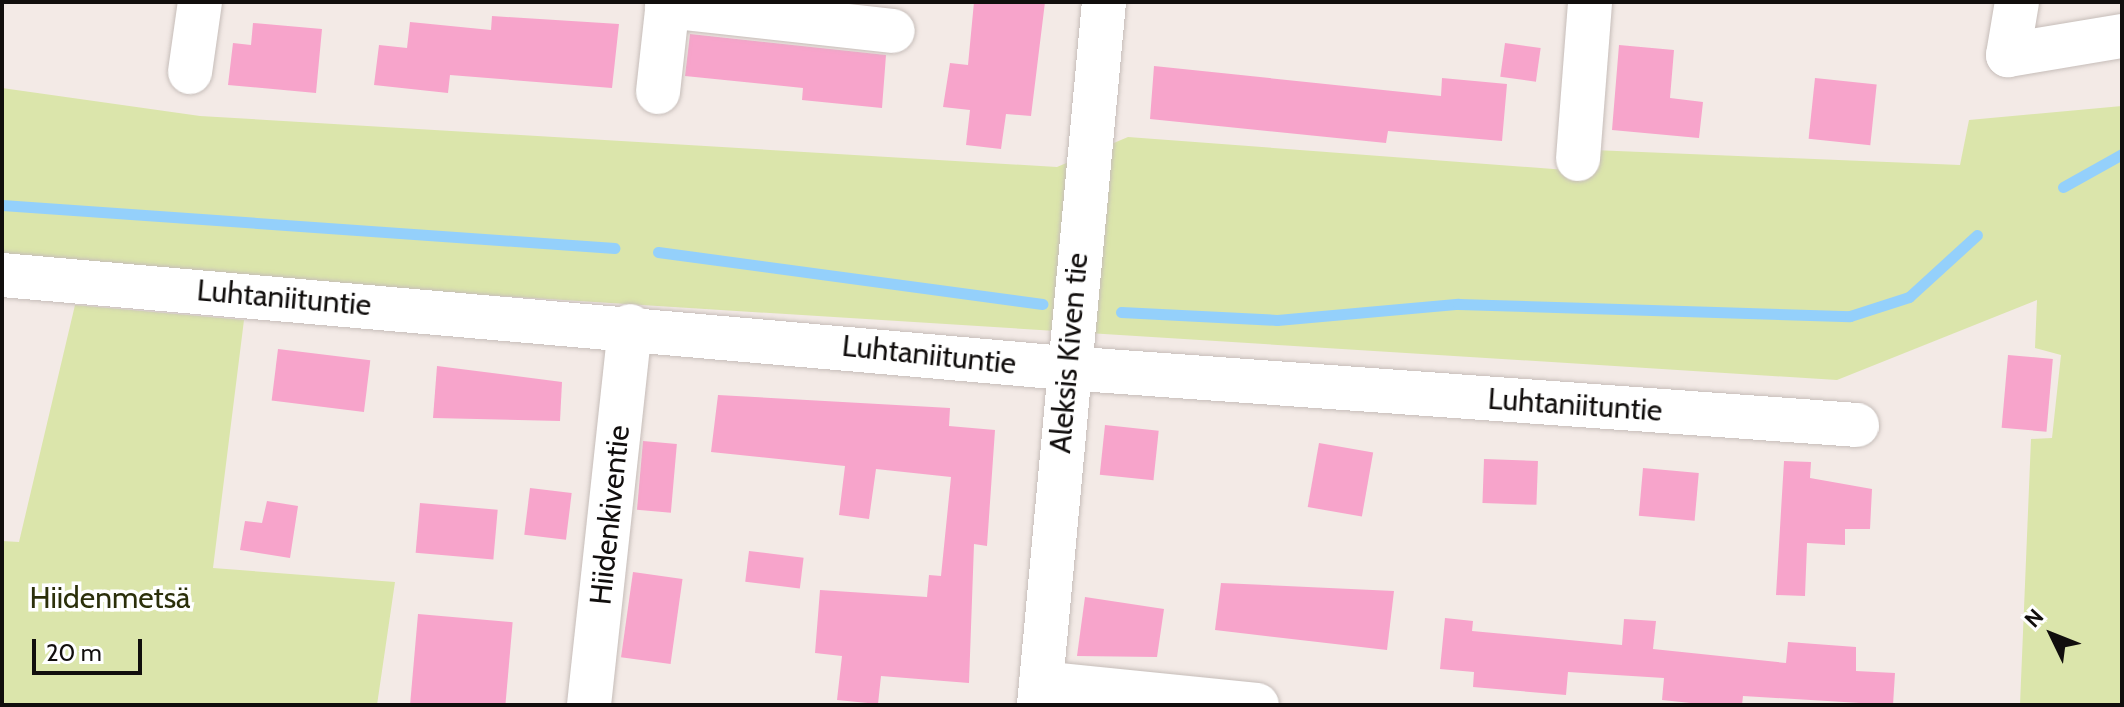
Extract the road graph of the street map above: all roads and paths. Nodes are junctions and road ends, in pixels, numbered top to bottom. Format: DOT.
graph roads {
  1 [pos="200,2"];
  2 [pos="1104,2"];
  3 [pos="1590,2"];
  4 [pos="2017,2"];
  5 [pos="667,4"];
  6 [pos="893,31"];
  7 [pos="2122,36"];
  8 [pos="190,72"];
  9 [pos="658,92"];
  10 [pos="1578,159"];
  11 [pos="2,275"];
  12 [pos="630,326"];
  13 [pos="1066,368"];
  14 [pos="1857,425"];
  15 [pos="1040,694"];
  16 [pos="589,705"];
  17 [pos="1257,705"];
  1 -- 8 [label="street"];
  2 -- 13 [label="street, Aleksis Kiven tie"];
  3 -- 10 [label="street"];
  4 -- 7 [label="street"];
  5 -- 6 [label="street"];
  5 -- 9 [label="street"];
  11 -- 12 [label="street, Luhtaniituntie"];
  12 -- 13 [label="street, Luhtaniituntie"];
  12 -- 16 [label="street, Hiidenkiventie"];
  13 -- 14 [label="street, Luhtaniituntie"];
  13 -- 15 [label="street, Aleksis Kiven tie"];
  15 -- 17 [label="street"];
}
